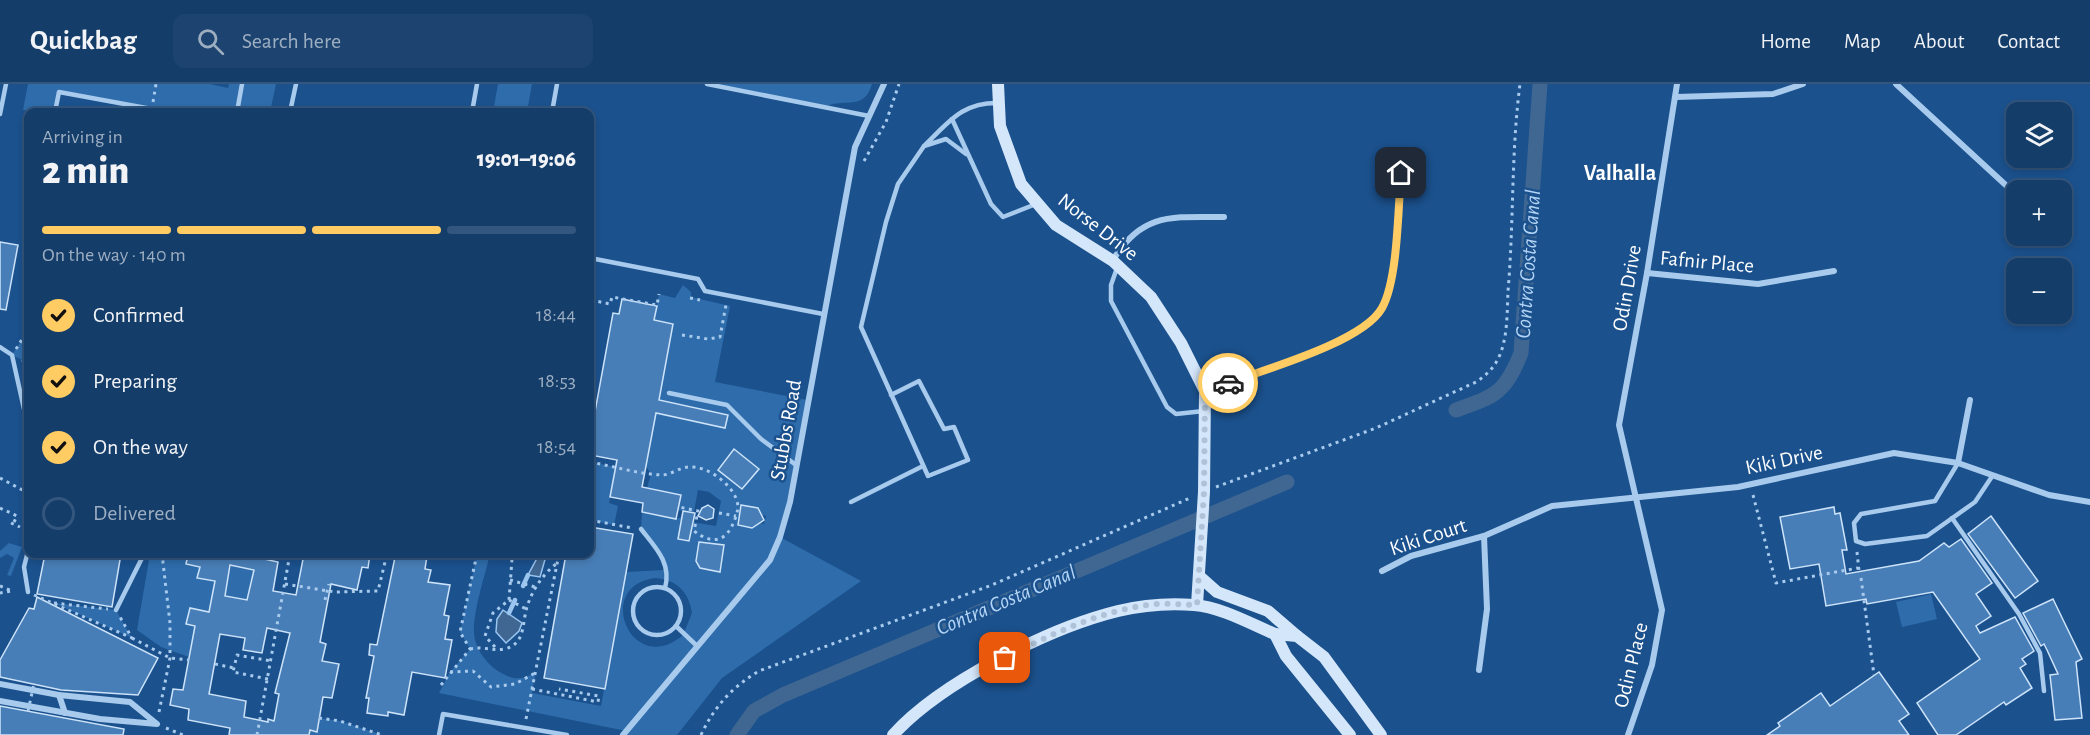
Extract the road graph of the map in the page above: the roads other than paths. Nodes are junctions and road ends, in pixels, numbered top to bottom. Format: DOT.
graph roads {
  1 [pos="6,84"];
  2 [pos="242,84"];
  3 [pos="296,84"];
  4 [pos="477,84"];
  5 [pos="557,84"];
  6 [pos="707,84"];
  7 [pos="884,84"];
  8 [pos="998,84"];
  9 [pos="1677,84"];
  10 [pos="1803,84"];
  11 [pos="1896,84"];
  12 [pos="1676,97"];
  13 [pos="999,103"];
  14 [pos="56,108"];
  15 [pos="147,108"];
  16 [pos="238,108"];
  17 [pos="291,108"];
  18 [pos="473,108"];
  19 [pos="553,108"];
  20 [pos="0,114"];
  21 [pos="869,116"];
  22 [pos="952,119"];
  23 [pos="924,146"];
  24 [pos="967,154"];
  25 [pos="1401,173"];
  26 [pos="2006,185"];
  27 [pos="1037,203"];
  28 [pos="1224,217"];
  29 [pos="594,259"];
  30 [pos="1115,264"];
  31 [pos="1834,271"];
  32 [pos="1647,273"];
  33 [pos="823,314"];
  34 [pos="0,347"];
  35 [pos="1205,391"];
  36 [pos="669,393"];
  37 [pos="891,394"];
  38 [pos="1970,400"];
  39 [pos="24,409"];
  40 [pos="1206,411"];
  41 [pos="1958,463"];
  42 [pos="796,465"];
  43 [pos="923,466"];
  44 [pos="1993,475"];
  45 [pos="1636,497"];
  46 [pos="851,502"];
  47 [pos="2090,502"];
  48 [pos="1952,518"];
  49 [pos="641,529"];
  50 [pos="1484,536"];
  51 [pos="26,558"];
  52 [pos="142,558"];
  53 [pos="1382,571"];
  54 [pos="1199,576"];
  55 [pos="664,588"];
  56 [pos="28,592"];
  57 [pos="1197,605"];
  58 [pos="116,610"];
  59 [pos="676,626"];
  60 [pos="1275,634"];
  61 [pos="1297,636"];
  62 [pos="697,646"];
  63 [pos="1479,670"];
  64 [pos="0,684"];
  65 [pos="2044,691"];
  66 [pos="59,695"];
  67 [pos="0,701"];
  68 [pos="65,713"];
  69 [pos="440,735"];
  70 [pos="567,735"];
  71 [pos="623,735"];
  72 [pos="893,735"];
  73 [pos="1350,735"];
  74 [pos="1381,735"];
  75 [pos="1628,735"];
  1 -- 20 [label="lane"];
  2 -- 16 [label="lane"];
  3 -- 17 [label="lane"];
  4 -- 18 [label="lane"];
  5 -- 19 [label="lane"];
  6 -- 21 [label="lane"];
  7 -- 21 [label="street, Stubbs Road"];
  8 -- 13 [label="street, Norse Drive"];
  9 -- 12 [label="street, Odin Drive"];
  10 -- 12 [label="street"];
  11 -- 26 [label="street"];
  12 -- 32 [label="street, Odin Drive"];
  13 -- 22 [label="lane"];
  13 -- 27 [label="street, Norse Drive"];
  14 -- 15 [label="lane"];
  21 -- 33 [label="street, Stubbs Road"];
  22 -- 23 [label="lane"];
  22 -- 24 [label="lane"];
  23 -- 24 [label="lane"];
  23 -- 37 [label="lane"];
  24 -- 27 [label="lane"];
  25 -- 35 [label="street"];
  27 -- 30 [label="street, Norse Drive"];
  28 -- 30 [label="street"];
  29 -- 33 [label="lane"];
  30 -- 35 [label="street, Norse Drive"];
  30 -- 40 [label="lane"];
  31 -- 32 [label="street, Fafnir Place"];
  32 -- 45 [label="street, Odin Drive"];
  33 -- 42 [label="street, Stubbs Road"];
  34 -- 39 [label="lane"];
  35 -- 40 [label="street, Norse Drive"];
  36 -- 42 [label="lane"];
  37 -- 43 [label="lane"];
  37 -- 43 [label="lane"];
  38 -- 41 [label="street"];
  40 -- 54 [label="street, Norse Drive"];
  41 -- 44 [label="street, Kiki Drive"];
  41 -- 45 [label="street, Kiki Drive"];
  41 -- 48 [label="lane"];
  42 -- 62 [label="street, Stubbs Road"];
  43 -- 46 [label="lane"];
  44 -- 47 [label="street, Kiki Drive"];
  44 -- 48 [label="lane"];
  45 -- 50 [label="street, Kiki Drive"];
  45 -- 75 [label="street, Odin Place"];
  48 -- 65 [label="lane"];
  49 -- 55 [label="lane"];
  50 -- 53 [label="street, Kiki Court"];
  50 -- 63 [label="street"];
  51 -- 56 [label="lane"];
  52 -- 58 [label="lane"];
  54 -- 57 [label="street, Norse Drive"];
  54 -- 61 [label="street"];
  55 -- 59 [label="lane"];
  55 -- 59 [label="lane"];
  57 -- 60 [label="street"];
  57 -- 72 [label="street"];
  59 -- 62 [label="lane"];
  60 -- 61 [label="street"];
  60 -- 73 [label="street"];
  61 -- 74 [label="street"];
  62 -- 71 [label="street, Stubbs Road"];
  64 -- 66 [label="street"];
  66 -- 68 [label="street"];
  66 -- 68 [label="street"];
  67 -- 68 [label="street"];
  69 -- 70 [label="lane"];
}
